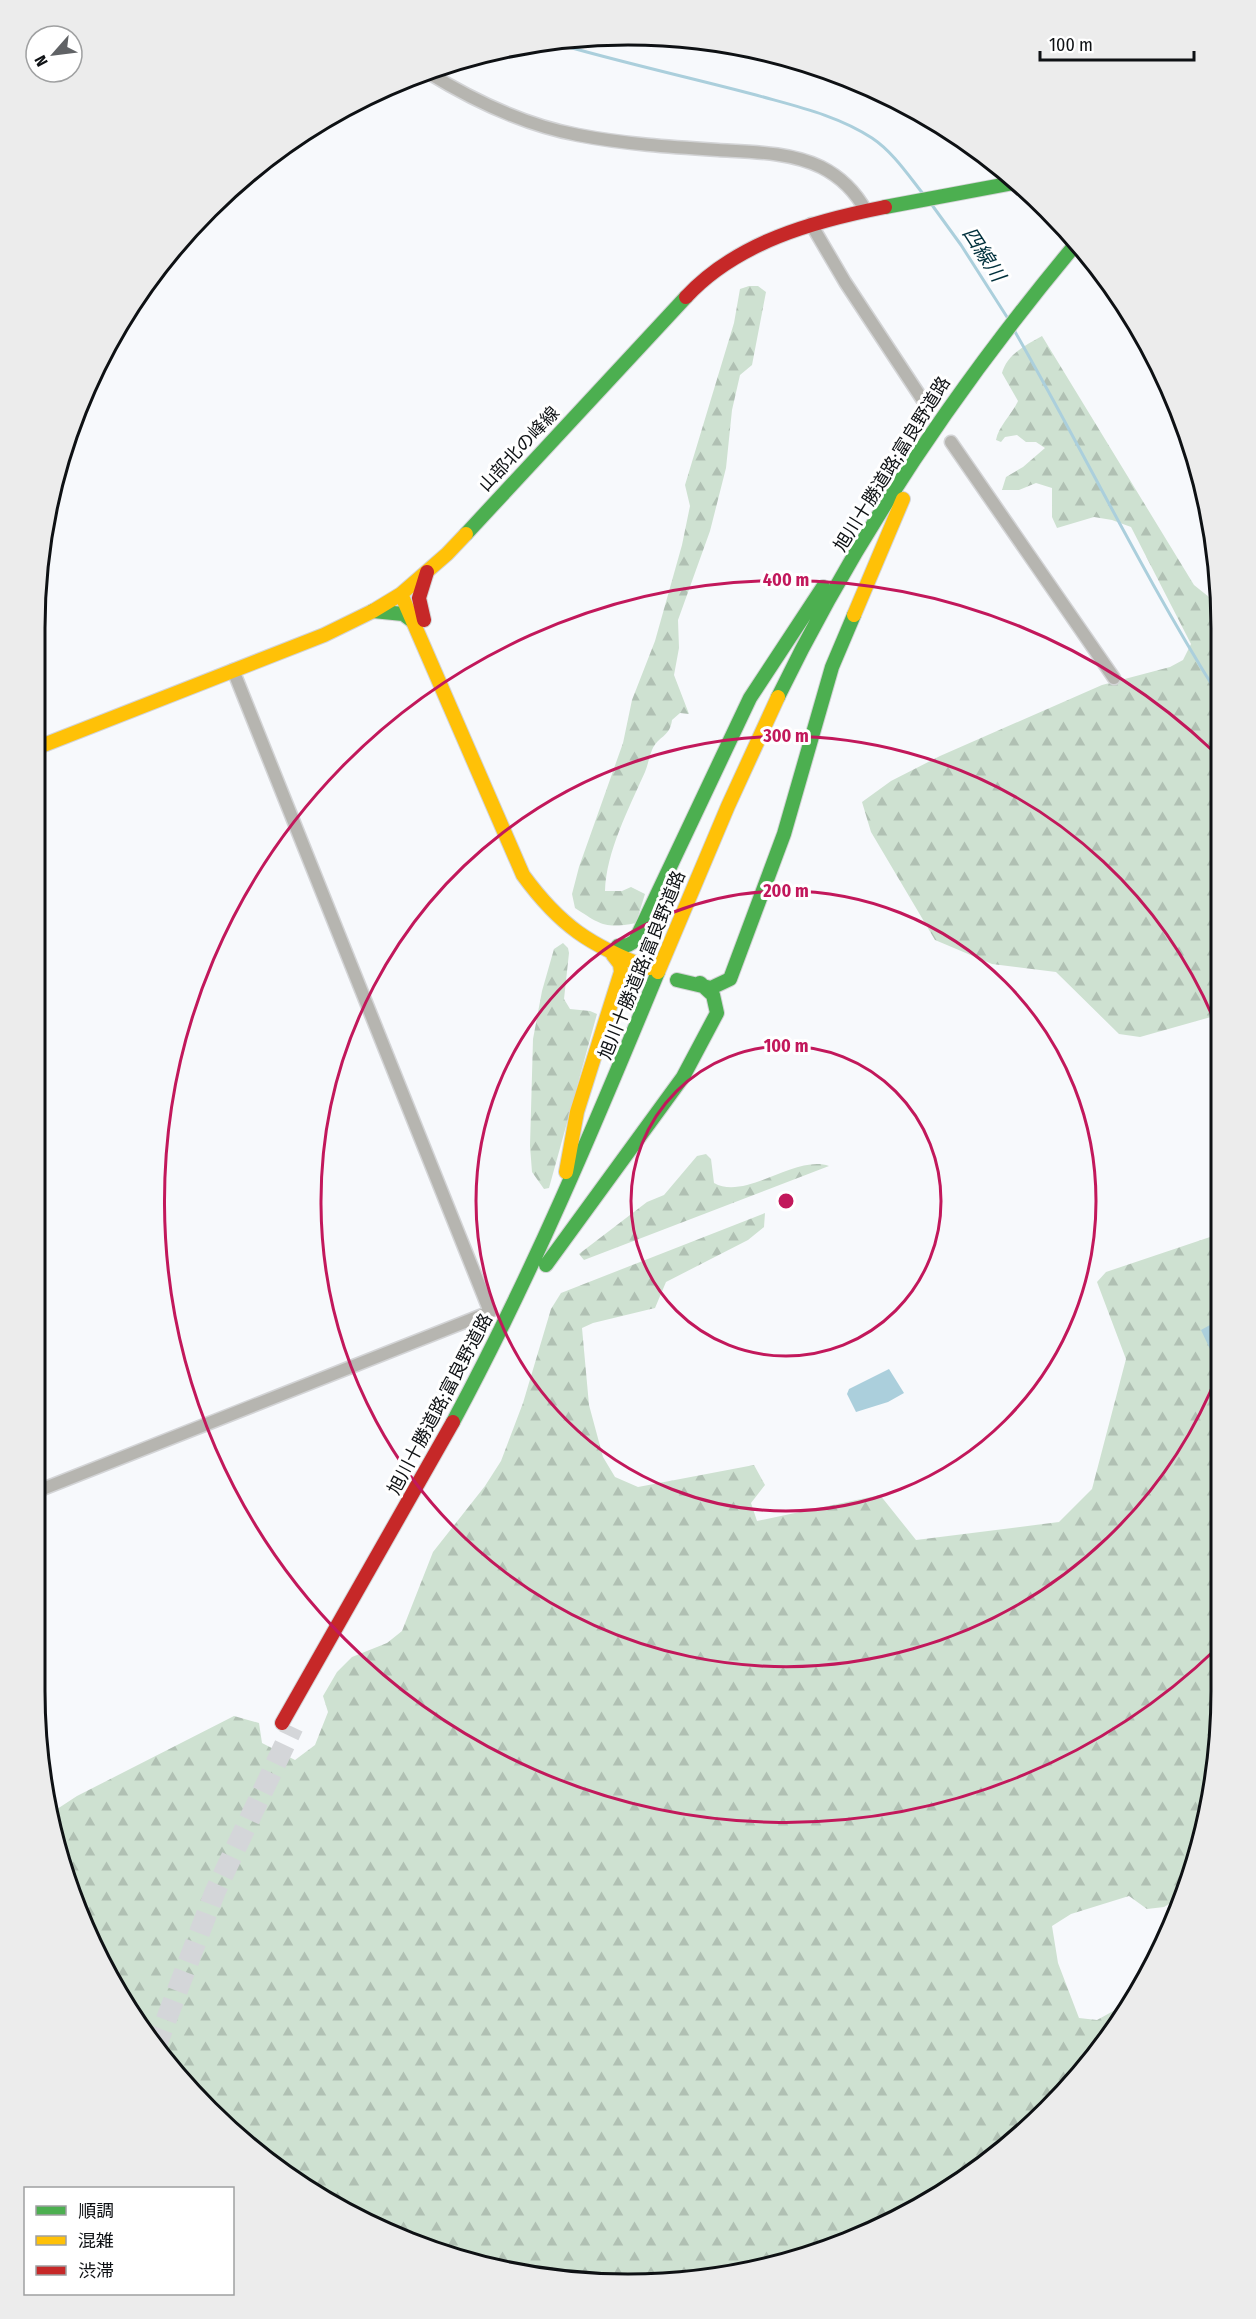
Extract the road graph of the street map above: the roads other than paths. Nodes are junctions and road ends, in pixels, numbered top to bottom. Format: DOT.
graph roads {
  1 [pos="436,78"];
  2 [pos="1006,185"];
  3 [pos="866,211"];
  4 [pos="811,224"];
  5 [pos="1071,250"];
  6 [pos="1077,257"];
  7 [pos="1003,340"];
  8 [pos="928,408"];
  9 [pos="951,442"];
  10 [pos="898,495"];
  11 [pos="427,572"];
  12 [pos="405,591"];
  13 [pos="373,611"];
  14 [pos="420,622"];
  15 [pos="233,670"];
  16 [pos="1114,678"];
  17 [pos="45,744"];
  18 [pos="616,951"];
  19 [pos="651,965"];
  20 [pos="678,975"];
  21 [pos="711,990"];
  22 [pos="560,1206"];
  23 [pos="546,1265"];
  24 [pos="45,1488"];
  1 -- 3 [label="street"];
  2 -- 3 [label="main road, 山部北の峰線"];
  3 -- 4 [label="main road, 山部北の峰線"];
  4 -- 8 [label="street"];
  4 -- 11 [label="main road, 山部北の峰線"];
  5 -- 7 [label="main road, 旭川十勝道路;富良野道路"];
  6 -- 7 [label="main road, 旭川十勝道路;富良野道路"];
  7 -- 10 [label="main road, 旭川十勝道路;富良野道路"];
  9 -- 16 [label="street"];
  10 -- 18 [label="main road"];
  10 -- 21 [label="main road"];
  10 -- 22 [label="main road, 旭川十勝道路;富良野道路"];
  10 -- 23 [label="main road, 旭川十勝道路;富良野道路"];
  11 -- 12 [label="main road, 山部北の峰線"];
  11 -- 14 [label="main road"];
  12 -- 13 [label="main road, 山部北の峰線"];
  12 -- 14 [label="main road"];
  13 -- 14 [label="main road"];
  13 -- 15 [label="main road, 山部北の峰線"];
  14 -- 18 [label="main road"];
  15 -- 17 [label="main road, 山部北の峰線"];
  15 -- 24 [label="street"];
  18 -- 19 [label="main road"];
  18 -- 22 [label="main road"];
  20 -- 21 [label="main road"];
  21 -- 23 [label="main road"];
  22 -- 23 [label="main road, 旭川十勝道路;富良野道路"];
}
